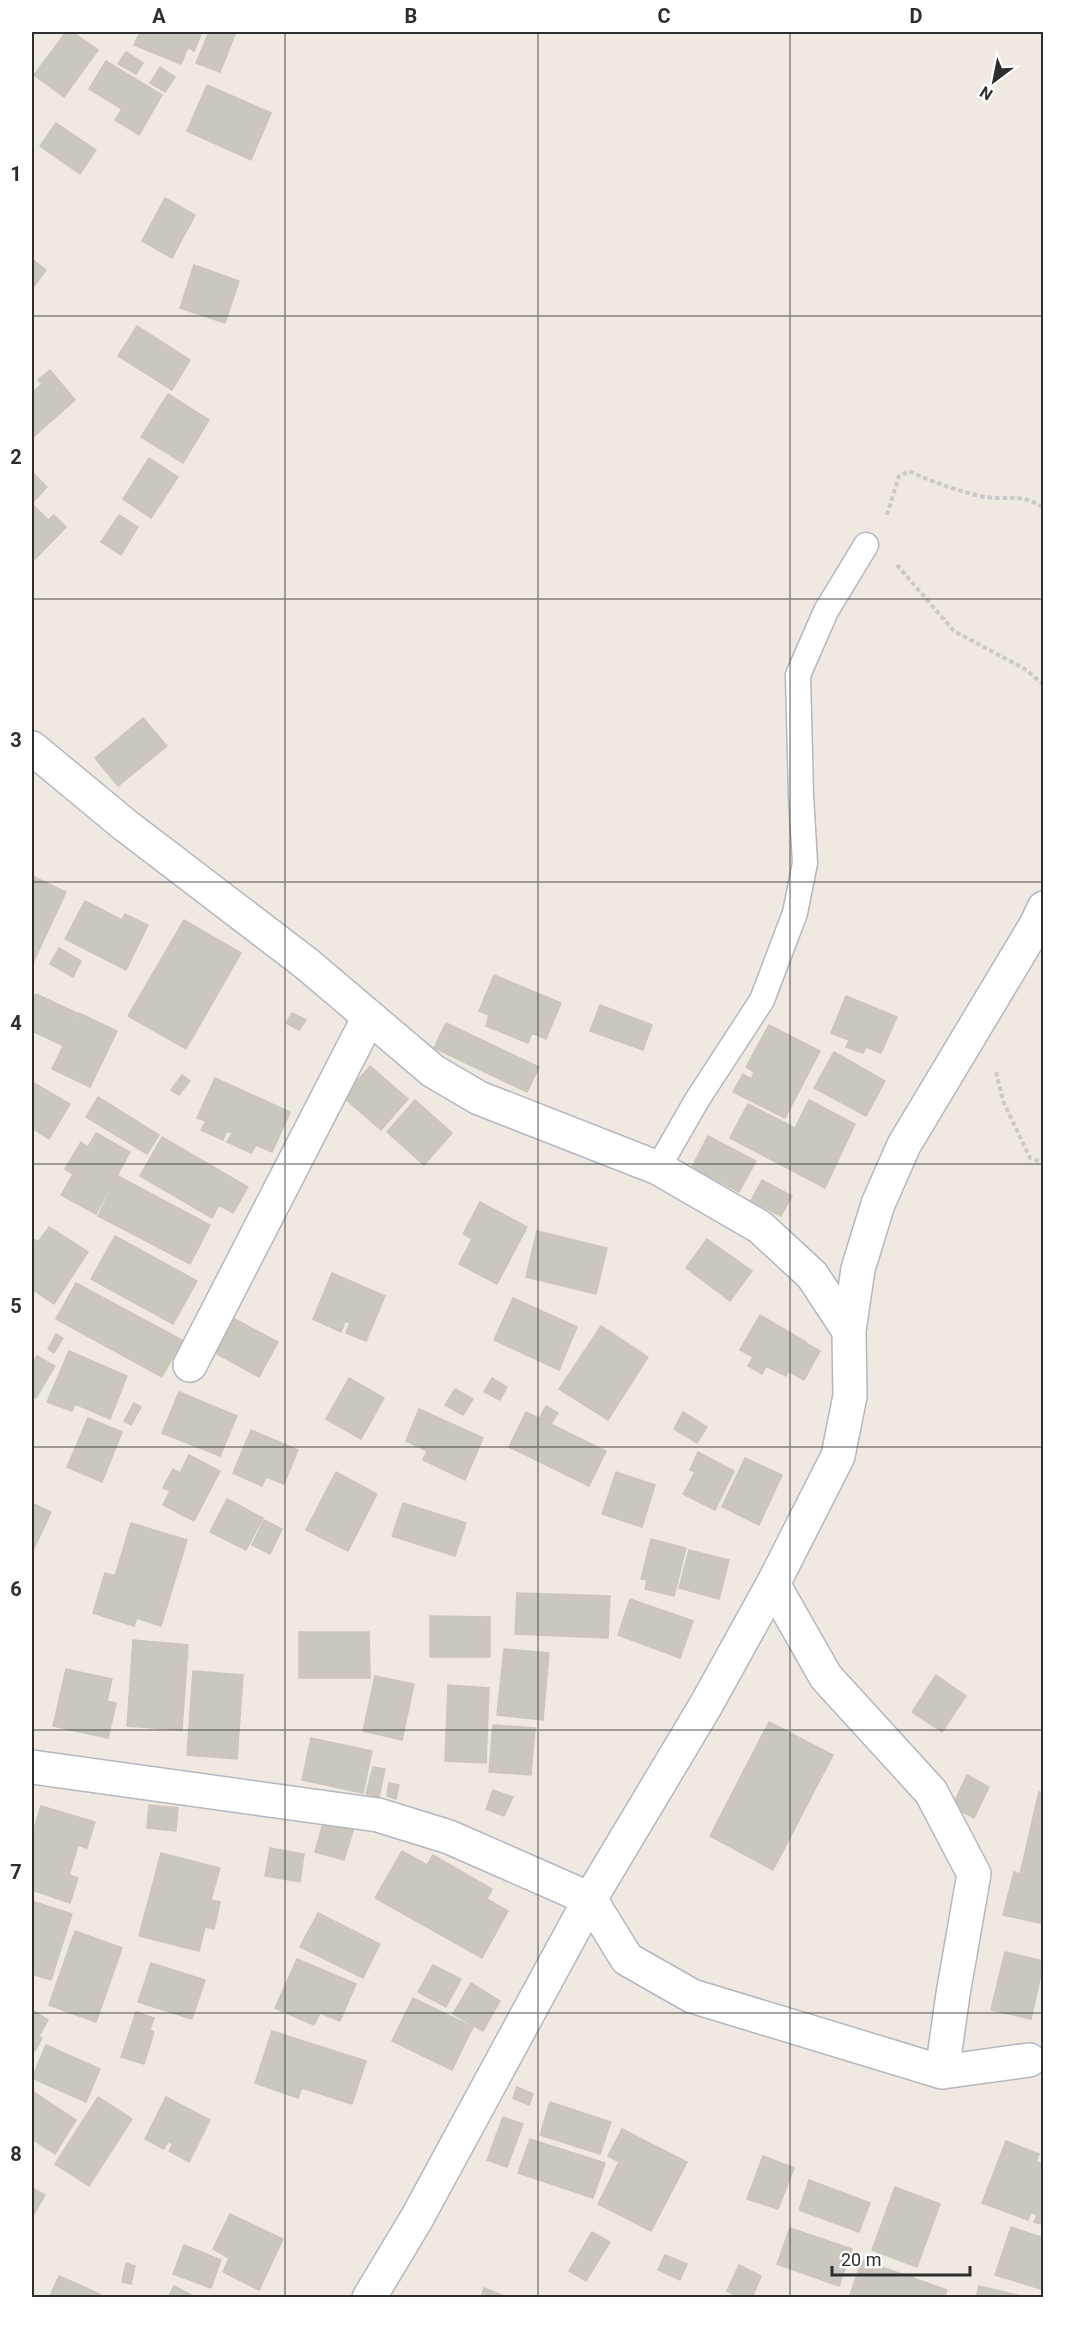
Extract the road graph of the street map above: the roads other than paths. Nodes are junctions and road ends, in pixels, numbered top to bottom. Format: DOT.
graph roads {
  1 [pos="866,545"];
  2 [pos="32,748"];
  3 [pos="1044,908"];
  4 [pos="369,1017"];
  5 [pos="658,1168"];
  6 [pos="849,1331"];
  7 [pos="190,1365"];
  8 [pos="773,1584"];
  9 [pos="32,1767"];
  10 [pos="590,1899"];
  11 [pos="1029,2060"];
  12 [pos="942,2072"];
  13 [pos="369,2298"];
  1 -- 5 [label="lane"];
  2 -- 4 [label="street"];
  3 -- 6 [label="street"];
  4 -- 5 [label="street"];
  4 -- 7 [label="street"];
  5 -- 6 [label="street"];
  6 -- 8 [label="street"];
  8 -- 10 [label="street"];
  8 -- 12 [label="street"];
  9 -- 10 [label="street"];
  10 -- 12 [label="street"];
  10 -- 13 [label="street"];
  11 -- 12 [label="street"];
}
